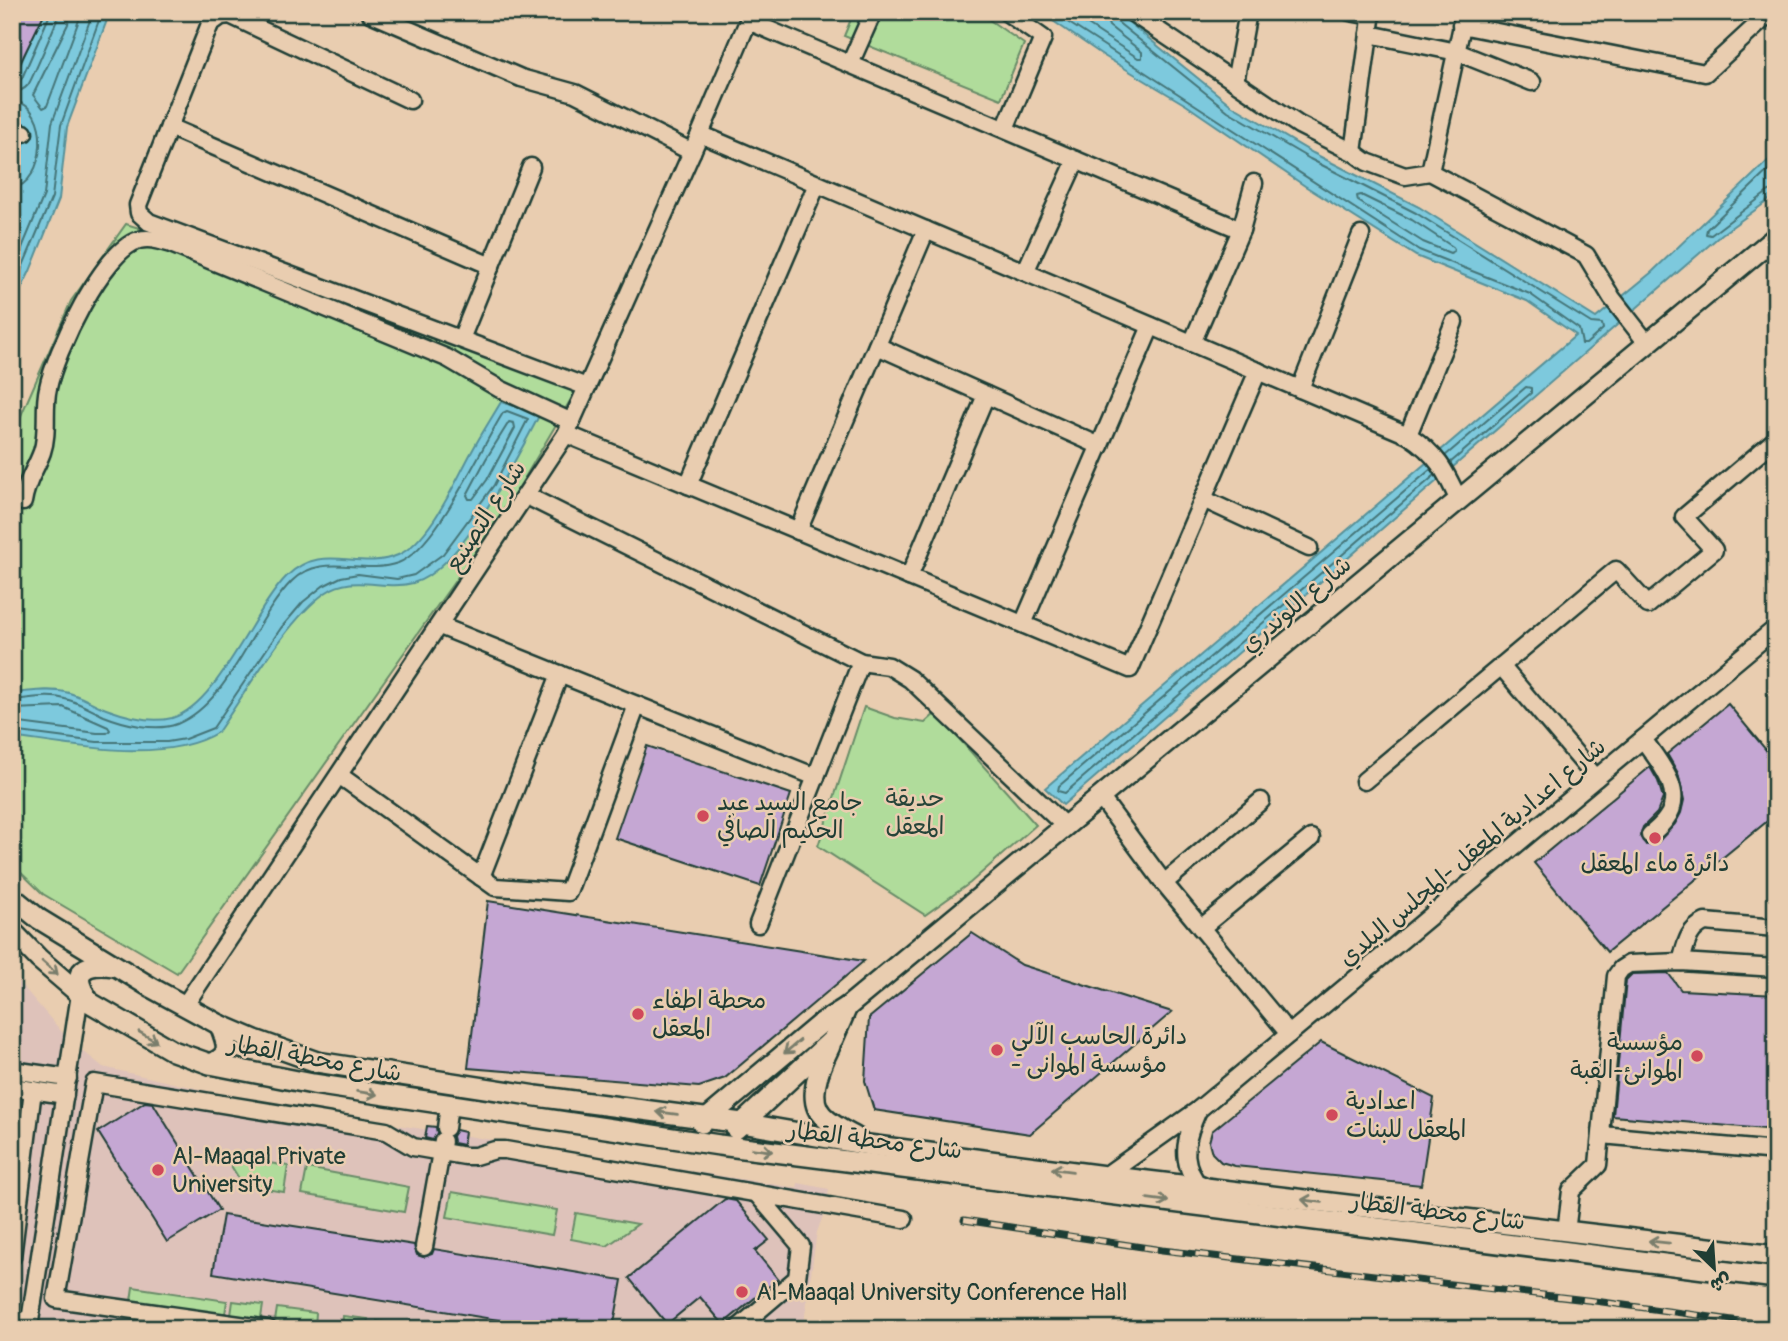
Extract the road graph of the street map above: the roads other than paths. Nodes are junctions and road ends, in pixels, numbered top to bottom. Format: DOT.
graph roads {
  1 [pos="873,12"];
  2 [pos="1006,12"];
  3 [pos="1132,12"];
  4 [pos="1248,12"];
  5 [pos="1350,12"];
  6 [pos="1771,12"];
  7 [pos="370,13"];
  8 [pos="1371,14"];
  9 [pos="750,17"];
  10 [pos="1463,18"];
  11 [pos="1369,34"];
  12 [pos="1457,52"];
  13 [pos="850,64"];
  14 [pos="1235,82"];
  15 [pos="1532,82"];
  16 [pos="410,100"];
  17 [pos="169,127"];
  18 [pos="1004,130"];
  19 [pos="700,134"];
  20 [pos="692,152"];
  21 [pos="1353,152"];
  22 [pos="1076,160"];
  23 [pos="531,167"];
  24 [pos="1430,172"];
  25 [pos="1254,183"];
  26 [pos="817,184"];
  27 [pos="926,230"];
  28 [pos="1241,230"];
  29 [pos="1362,235"];
  30 [pos="1776,237"];
  31 [pos="491,266"];
  32 [pos="1025,272"];
  33 [pos="1454,322"];
  34 [pos="1151,326"];
  35 [pos="461,340"];
  36 [pos="1192,343"];
  37 [pos="1647,343"];
  38 [pos="877,346"];
  39 [pos="1258,371"];
  40 [pos="587,387"];
  41 [pos="1300,389"];
  42 [pos="986,395"];
  43 [pos="569,428"];
  44 [pos="1408,435"];
  45 [pos="1776,439"];
  46 [pos="1100,446"];
  47 [pos="688,485"];
  48 [pos="527,496"];
  49 [pos="1203,499"];
  50 [pos="1459,501"];
  51 [pos="23,502"];
  52 [pos="798,531"];
  53 [pos="1309,548"];
  54 [pos="909,577"];
  55 [pos="1023,624"];
  56 [pos="440,625"];
  57 [pos="1776,628"];
  58 [pos="861,662"];
  59 [pos="1501,666"];
  60 [pos="560,674"];
  61 [pos="637,705"];
  62 [pos="1643,739"];
  63 [pos="340,775"];
  64 [pos="816,777"];
  65 [pos="1596,778"];
  66 [pos="1364,781"];
  67 [pos="1101,798"];
  68 [pos="1261,801"];
  69 [pos="1066,827"];
  70 [pos="1650,835"];
  71 [pos="1311,838"];
  72 [pos="481,877"];
  73 [pos="1164,883"];
  74 [pos="12,897"];
  75 [pos="758,923"];
  76 [pos="1201,928"];
  77 [pos="1776,928"];
  78 [pos="12,931"];
  79 [pos="1681,962"];
  80 [pos="118,967"];
  81 [pos="1776,968"];
  82 [pos="85,998"];
  83 [pos="185,1005"];
  84 [pos="847,1007"];
  85 [pos="220,1025"];
  86 [pos="1289,1034"];
  87 [pos="833,1039"];
  88 [pos="210,1064"];
  89 [pos="12,1070"];
  90 [pos="68,1078"];
  91 [pos="12,1087"];
  92 [pos="33,1090"];
  93 [pos="65,1095"];
  94 [pos="536,1096"];
  95 [pos="449,1105"];
  96 [pos="1198,1110"];
  97 [pos="531,1118"];
  98 [pos="706,1119"];
  99 [pos="742,1123"];
  100 [pos="1602,1135"];
  101 [pos="687,1139"];
  102 [pos="869,1144"];
  103 [pos="719,1145"];
  104 [pos="442,1147"];
  105 [pos="1776,1151"];
  106 [pos="1105,1176"];
  107 [pos="1213,1189"];
  108 [pos="757,1194"];
  109 [pos="904,1219"];
  110 [pos="1566,1232"];
  111 [pos="424,1247"];
  112 [pos="1776,1256"];
  113 [pos="12,1257"];
  114 [pos="1776,1278"];
  115 [pos="12,1319"];
  116 [pos="268,1329"];
  117 [pos="737,1329"];
  1 -- 13 [label="street"];
  2 -- 18 [label="street"];
  3 -- 14 [label="street"];
  4 -- 14 [label="street"];
  5 -- 8 [label="street"];
  6 -- 10 [label="street"];
  7 -- 20 [label="street"];
  8 -- 11 [label="street"];
  9 -- 13 [label="street"];
  9 -- 19 [label="street, شارع التصنيع"];
  10 -- 12 [label="street"];
  11 -- 12 [label="street"];
  11 -- 21 [label="street"];
  12 -- 15 [label="street"];
  12 -- 24 [label="street"];
  13 -- 18 [label="street"];
  14 -- 21 [label="street"];
  16 -- 17 [label="street"];
  17 -- 31 [label="street"];
  17 -- 35 [label="street"];
  18 -- 22 [label="street"];
  19 -- 20 [label="street, شارع التصنيع"];
  19 -- 26 [label="street"];
  20 -- 40 [label="street, شارع التصنيع"];
  21 -- 24 [label="street"];
  22 -- 28 [label="street"];
  22 -- 32 [label="street"];
  23 -- 31 [label="street"];
  24 -- 37 [label="street"];
  25 -- 28 [label="street"];
  26 -- 27 [label="street"];
  26 -- 47 [label="street"];
  27 -- 32 [label="street"];
  27 -- 38 [label="street"];
  28 -- 36 [label="street"];
  29 -- 41 [label="street"];
  30 -- 37 [label="main road, شارع اللوندري"];
  31 -- 35 [label="street"];
  32 -- 34 [label="street"];
  33 -- 44 [label="street"];
  34 -- 36 [label="street"];
  34 -- 46 [label="street"];
  35 -- 40 [label="street"];
  36 -- 39 [label="street"];
  37 -- 50 [label="main road, شارع اللوندري"];
  38 -- 42 [label="street"];
  38 -- 52 [label="street"];
  39 -- 41 [label="street"];
  39 -- 49 [label="street"];
  40 -- 43 [label="street, شارع التصنيع"];
  41 -- 44 [label="street"];
  42 -- 46 [label="street"];
  42 -- 54 [label="street"];
  43 -- 47 [label="street"];
  43 -- 48 [label="street, شارع التصنيع"];
  43 -- 51 [label="street"];
  44 -- 50 [label="street"];
  45 -- 59 [label="street"];
  46 -- 55 [label="street"];
  47 -- 52 [label="street"];
  48 -- 56 [label="street, شارع التصنيع"];
  48 -- 58 [label="street"];
  49 -- 53 [label="street"];
  49 -- 55 [label="street"];
  50 -- 67 [label="main road, شارع اللوندري"];
  52 -- 54 [label="street"];
  54 -- 55 [label="street"];
  56 -- 60 [label="street"];
  56 -- 63 [label="street, شارع التصنيع"];
  57 -- 62 [label="street, شارع اعدادية المعقل -المجلس البلدي"];
  58 -- 64 [label="street"];
  58 -- 69 [label="street"];
  59 -- 65 [label="street"];
  59 -- 66 [label="street"];
  60 -- 61 [label="street"];
  60 -- 72 [label="street"];
  61 -- 64 [label="street"];
  61 -- 72 [label="street"];
  62 -- 65 [label="street, شارع اعدادية المعقل -المجلس البلدي"];
  62 -- 70 [label="street"];
  63 -- 72 [label="street"];
  63 -- 83 [label="street, شارع التصنيع"];
  64 -- 75 [label="street"];
  65 -- 86 [label="street, شارع اعدادية المعقل -المجلس البلدي"];
  67 -- 69 [label="main road, شارع اللوندري"];
  67 -- 73 [label="street"];
  68 -- 73 [label="street"];
  69 -- 84 [label="main road, شارع اللوندري"];
  71 -- 76 [label="street"];
  73 -- 76 [label="street"];
  74 -- 80 [label="main road, شارع محطة القطار"];
  76 -- 86 [label="street"];
  77 -- 79 [label="street"];
  78 -- 82 [label="main road, شارع محطة القطار, one-way"];
  79 -- 81 [label="street"];
  79 -- 100 [label="street"];
  80 -- 82 [label="main road"];
  80 -- 83 [label="main road, شارع محطة القطار"];
  82 -- 88 [label="main road, شارع محطة القطار, one-way"];
  82 -- 90 [label="street"];
  83 -- 85 [label="main road, شارع محطة القطار"];
  84 -- 87 [label="main road"];
  84 -- 98 [label="main road, شارع اللوندري, one-way"];
  85 -- 88 [label="main road"];
  85 -- 94 [label="main road, شارع محطة القطار"];
  86 -- 96 [label="street, شارع اعدادية المعقل -المجلس البلدي"];
  87 -- 99 [label="main road"];
  87 -- 102 [label="main road"];
  88 -- 95 [label="main road, شارع محطة القطار, one-way"];
  89 -- 90 [label="street"];
  90 -- 93 [label="street"];
  91 -- 92 [label="street"];
  92 -- 93 [label="street"];
  92 -- 113 [label="street"];
  93 -- 115 [label="street"];
  94 -- 97 [label="main road"];
  98 -- 94 [label="main road, شارع محطة القطار, one-way"];
  95 -- 97 [label="main road, شارع محطة القطار"];
  95 -- 104 [label="street"];
  96 -- 106 [label="street, شارع اعدادية المعقل -المجلس البلدي"];
  96 -- 107 [label="street"];
  97 -- 101 [label="main road, شارع محطة القطار"];
  98 -- 99 [label="main road, شارع محطة القطار"];
  98 -- 101 [label="main road, شارع اللوندري"];
  99 -- 102 [label="main road, شارع محطة القطار"];
  99 -- 103 [label="main road"];
  100 -- 105 [label="street"];
  100 -- 110 [label="street"];
  101 -- 103 [label="main road, شارع محطة القطار"];
  106 -- 102 [label="main road, شارع محطة القطار, one-way"];
  103 -- 114 [label="main road, شارع محطة القطار, one-way"];
  104 -- 108 [label="street"];
  104 -- 111 [label="street"];
  104 -- 116 [label="street"];
  106 -- 107 [label="main road, شارع محطة القطار"];
  110 -- 107 [label="main road, شارع محطة القطار, one-way"];
  108 -- 109 [label="street"];
  108 -- 117 [label="street"];
  112 -- 110 [label="main road, شارع محطة القطار, one-way"];
}
